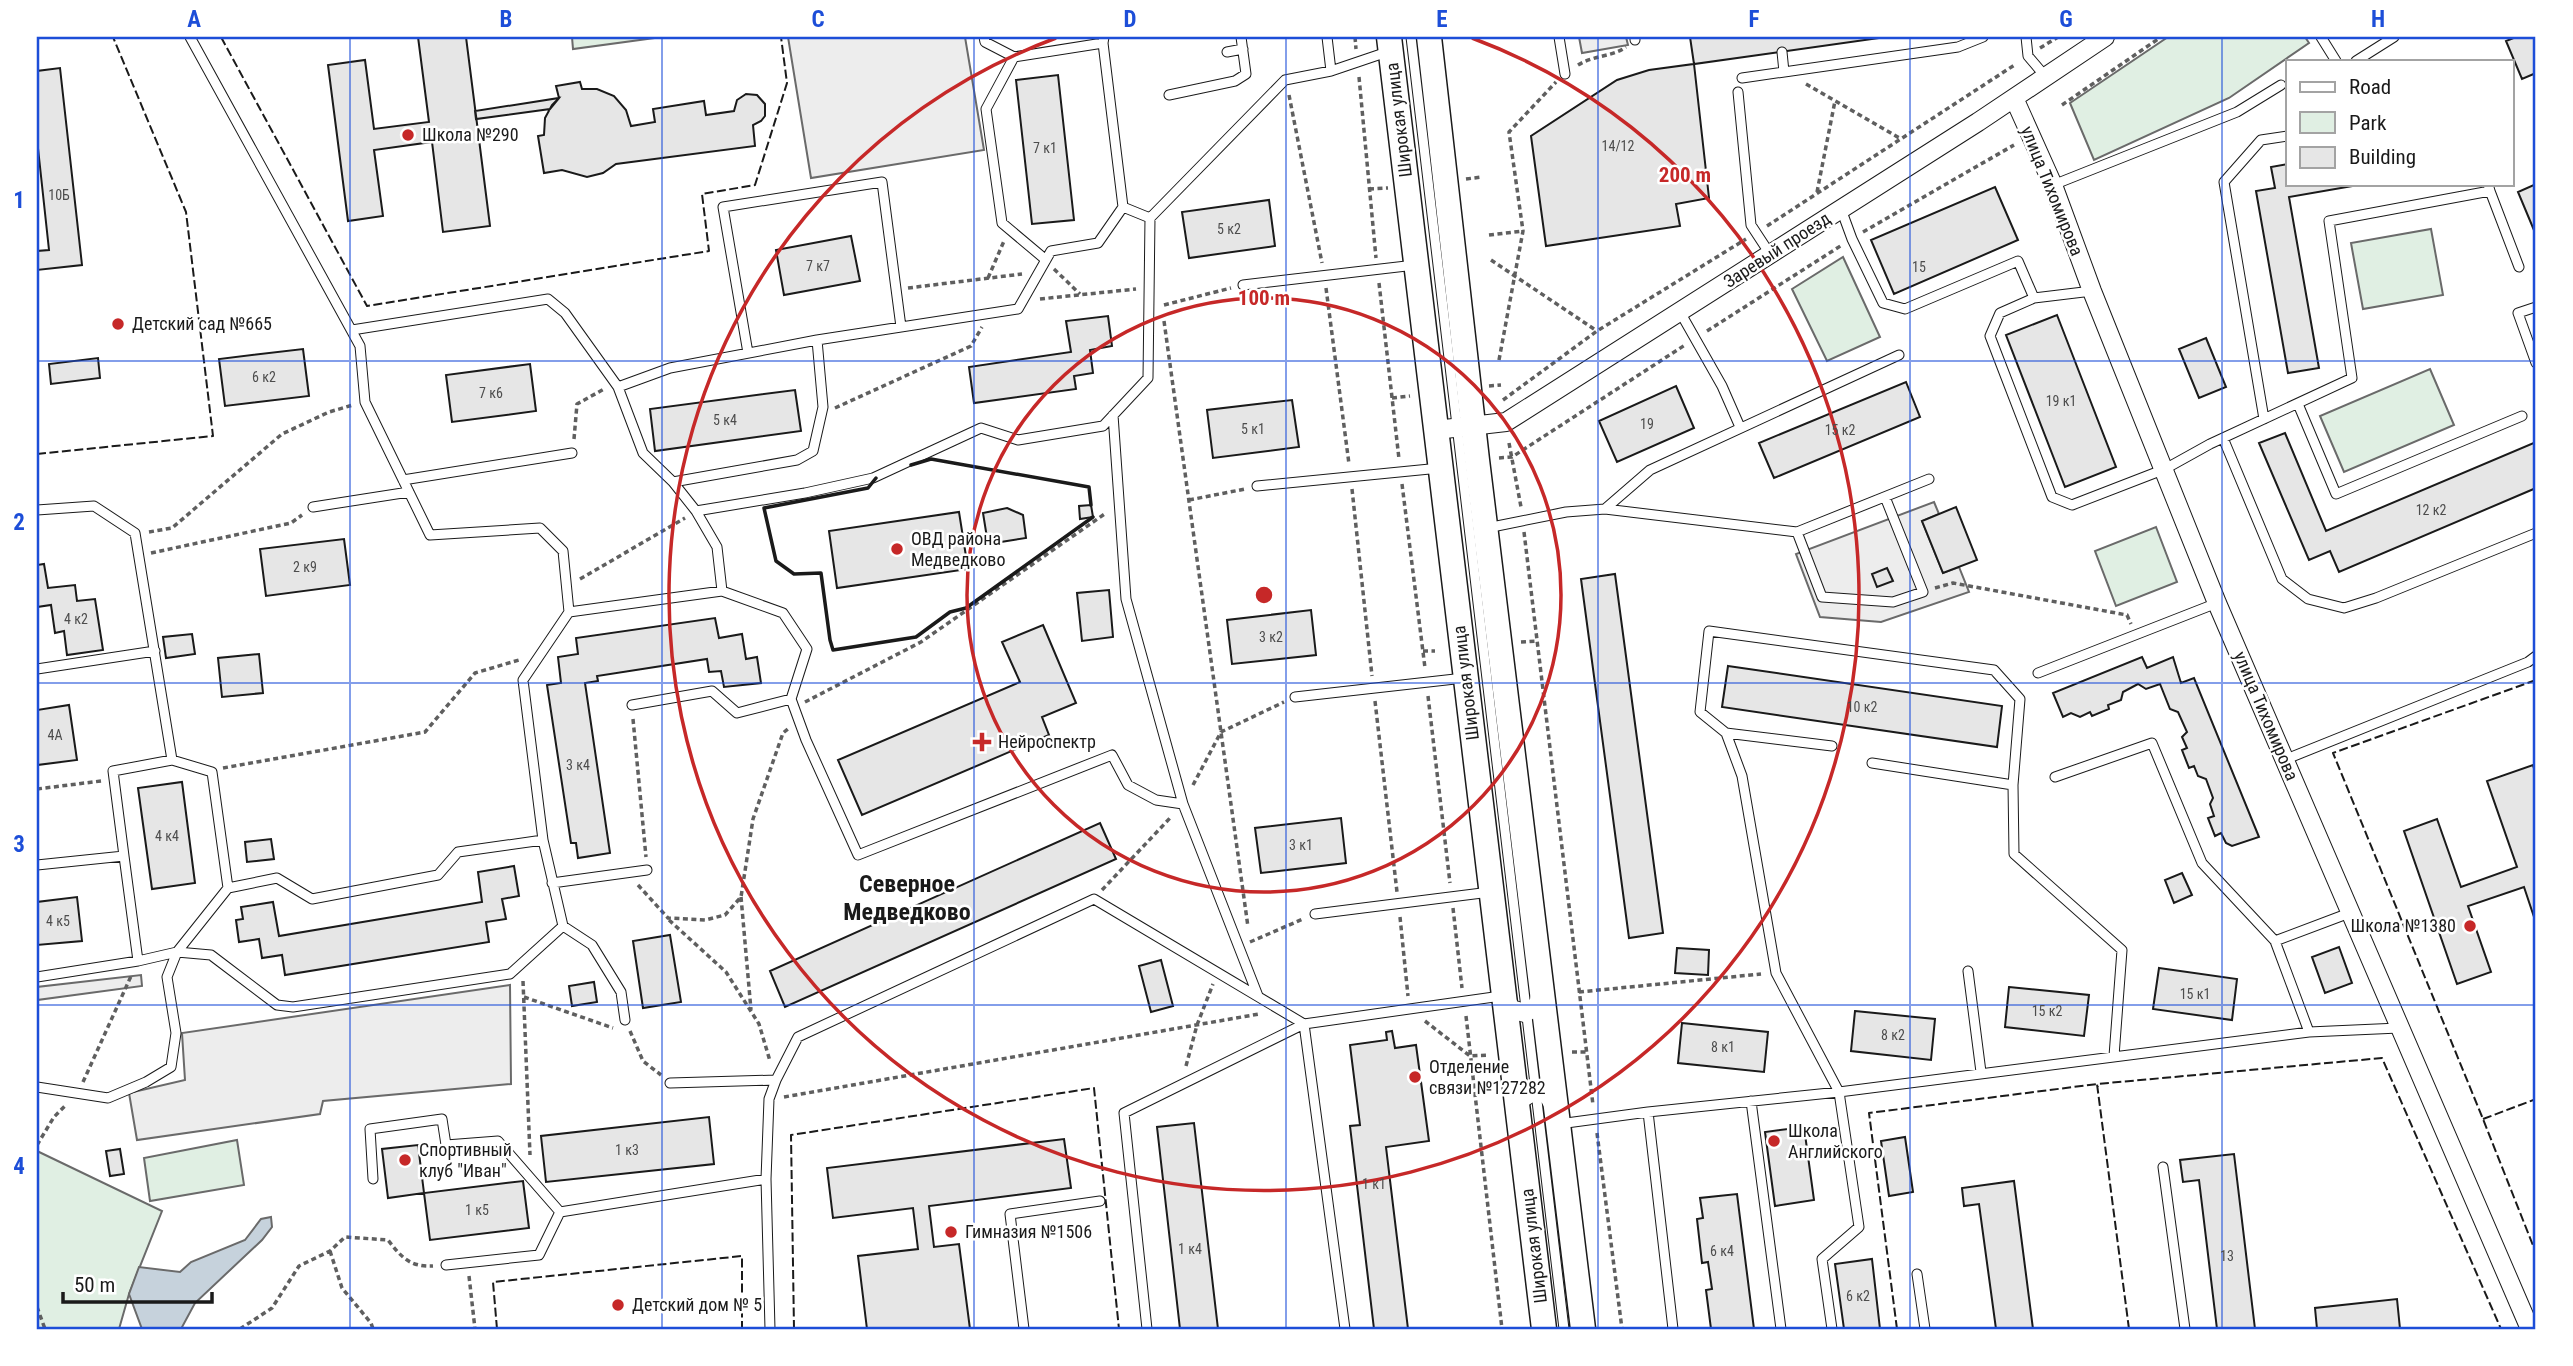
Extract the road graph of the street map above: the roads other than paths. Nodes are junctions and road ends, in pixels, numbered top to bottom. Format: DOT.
graph roads {
  1 [pos="190,37"];
  2 [pos="984,37"];
  3 [pos="1241,37"];
  4 [pos="1327,37"];
  5 [pos="1411,37"];
  6 [pos="1429,37"];
  7 [pos="1559,37"];
  8 [pos="1983,37"];
  9 [pos="2026,37"];
  10 [pos="2105,37"];
  11 [pos="2321,37"];
  12 [pos="2394,37"];
  13 [pos="1103,40"];
  14 [pos="1390,44"];
  15 [pos="1243,49"];
  16 [pos="1782,51"];
  17 [pos="1227,52"];
  18 [pos="1014,57"];
  19 [pos="2335,60"];
  20 [pos="2358,60"];
  21 [pos="1331,71"];
  22 [pos="1784,72"];
  23 [pos="1564,74"];
  24 [pos="2045,76"];
  25 [pos="1742,78"];
  26 [pos="2281,85"];
  27 [pos="1738,92"];
  28 [pos="1169,94"];
  29 [pos="2014,98"];
  30 [pos="2286,136"];
  31 [pos="2053,186"];
  32 [pos="2489,187"];
  33 [pos="1123,207"];
  34 [pos="1841,208"];
  35 [pos="1150,218"];
  36 [pos="1770,254"];
  37 [pos="1046,260"];
  38 [pos="1416,265"];
  39 [pos="2519,267"];
  40 [pos="1243,285"];
  41 [pos="2092,291"];
  42 [pos="2034,298"];
  43 [pos="2536,307"];
  44 [pos="1680,312"];
  45 [pos="901,327"];
  46 [pos="352,330"];
  47 [pos="817,340"];
  48 [pos="748,353"];
  49 [pos="1899,355"];
  50 [pos="2536,363"];
  51 [pos="616,385"];
  52 [pos="2298,404"];
  53 [pos="1113,415"];
  54 [pos="2522,416"];
  55 [pos="2264,419"];
  56 [pos="1455,427"];
  57 [pos="1741,427"];
  58 [pos="2223,438"];
  59 [pos="572,453"];
  60 [pos="1440,468"];
  61 [pos="2165,469"];
  62 [pos="1929,479"];
  63 [pos="403,480"];
  64 [pos="673,482"];
  65 [pos="1257,486"];
  66 [pos="409,492"];
  67 [pos="1885,497"];
  68 [pos="313,507"];
  69 [pos="1605,509"];
  70 [pos="37,510"];
  71 [pos="696,511"];
  72 [pos="1485,528"];
  73 [pos="1797,532"];
  74 [pos="2536,533"];
  75 [pos="722,591"];
  76 [pos="2217,603"];
  77 [pos="569,612"];
  78 [pos="155,652"];
  79 [pos="2536,656"];
  80 [pos="37,669"];
  81 [pos="2038,673"];
  82 [pos="1466,678"];
  83 [pos="1295,697"];
  84 [pos="792,704"];
  85 [pos="632,705"];
  86 [pos="1726,733"];
  87 [pos="1832,746"];
  88 [pos="172,760"];
  89 [pos="2284,760"];
  90 [pos="1872,763"];
  91 [pos="2055,777"];
  92 [pos="2013,785"];
  93 [pos="1182,804"];
  94 [pos="543,840"];
  95 [pos="124,856"];
  96 [pos="37,865"];
  97 [pos="647,870"];
  98 [pos="552,883"];
  99 [pos="228,888"];
  100 [pos="1491,892"];
  101 [pos="2352,912"];
  102 [pos="1315,914"];
  103 [pos="563,926"];
  104 [pos="2275,941"];
  105 [pos="177,952"];
  106 [pos="138,961"];
  107 [pos="1968,971"];
  108 [pos="37,976"];
  109 [pos="1541,991"];
  110 [pos="1258,996"];
  111 [pos="1504,996"];
  112 [pos="1527,1012"];
  113 [pos="625,1020"];
  114 [pos="1304,1024"];
  115 [pos="2399,1028"];
  116 [pos="2309,1032"];
  117 [pos="2115,1055"];
  118 [pos="1981,1072"];
  119 [pos="776,1080"];
  120 [pos="670,1083"];
  121 [pos="37,1087"];
  122 [pos="1536,1091"];
  123 [pos="1839,1092"];
  124 [pos="1751,1101"];
  125 [pos="1648,1112"];
  126 [pos="1518,1113"];
  127 [pos="1557,1116"];
  128 [pos="2163,1167"];
  129 [pos="373,1179"];
  130 [pos="766,1180"];
  131 [pos="1100,1201"];
  132 [pos="560,1212"];
  133 [pos="446,1265"];
  134 [pos="1917,1274"];
  135 [pos="770,1329"];
  136 [pos="1024,1329"];
  137 [pos="1147,1329"];
  138 [pos="1345,1329"];
  139 [pos="1544,1329"];
  140 [pos="1564,1329"];
  141 [pos="1583,1329"];
  142 [pos="1673,1329"];
  143 [pos="1781,1329"];
  144 [pos="1832,1329"];
  145 [pos="1924,1329"];
  146 [pos="2185,1329"];
  147 [pos="2530,1329"];
  1 -- 46 [label="lane"];
  2 -- 18 [label="lane"];
  3 -- 15 [label="lane"];
  4 -- 21 [label="lane"];
  5 -- 56 [label="lane, Широкая улица"];
  6 -- 56 [label="main road, Широкая улица"];
  7 -- 23 [label="lane"];
  8 -- 22 [label="lane"];
  9 -- 24 [label="lane"];
  10 -- 24 [label="street, Заревый проезд"];
  11 -- 19 [label="lane"];
  12 -- 20 [label="lane"];
  13 -- 18 [label="lane"];
  13 -- 33 [label="lane"];
  14 -- 21 [label="lane"];
  14 -- 38 [label="main road, Широкая улица"];
  15 -- 17 [label="lane"];
  15 -- 28 [label="lane"];
  16 -- 22 [label="lane"];
  18 -- 37 [label="lane"];
  21 -- 35 [label="lane"];
  22 -- 25 [label="lane"];
  24 -- 29 [label="street, Заревый проезд"];
  26 -- 31 [label="lane"];
  27 -- 36 [label="lane"];
  29 -- 31 [label="street, улица Тихомирова"];
  29 -- 34 [label="street, Заревый проезд"];
  30 -- 55 [label="lane"];
  31 -- 41 [label="street, улица Тихомирова"];
  32 -- 39 [label="lane"];
  32 -- 52 [label="lane"];
  33 -- 35 [label="lane"];
  33 -- 37 [label="lane"];
  34 -- 36 [label="street, Заревый проезд"];
  34 -- 42 [label="lane"];
  35 -- 53 [label="lane"];
  36 -- 44 [label="street, Заревый проезд"];
  37 -- 45 [label="lane"];
  38 -- 40 [label="lane"];
  38 -- 56 [label="main road, Широкая улица"];
  41 -- 42 [label="lane"];
  41 -- 61 [label="street, улица Тихомирова"];
  42 -- 61 [label="lane"];
  43 -- 50 [label="lane"];
  44 -- 56 [label="street, Заревый проезд"];
  44 -- 57 [label="lane"];
  45 -- 47 [label="lane"];
  45 -- 48 [label="lane"];
  46 -- 51 [label="lane"];
  46 -- 63 [label="lane"];
  47 -- 48 [label="lane"];
  47 -- 64 [label="lane"];
  48 -- 51 [label="lane"];
  49 -- 57 [label="lane"];
  51 -- 64 [label="lane"];
  52 -- 54 [label="lane"];
  52 -- 55 [label="lane"];
  53 -- 71 [label="lane"];
  53 -- 93 [label="lane"];
  55 -- 58 [label="lane"];
  56 -- 60 [label="main road, Широкая улица"];
  56 -- 72 [label="main road, Широкая улица"];
  56 -- 112 [label="lane, Широкая улица"];
  57 -- 69 [label="lane"];
  58 -- 61 [label="lane"];
  58 -- 74 [label="lane"];
  59 -- 63 [label="lane"];
  60 -- 65 [label="lane"];
  60 -- 82 [label="main road, Широкая улица"];
  61 -- 76 [label="street, улица Тихомирова"];
  62 -- 67 [label="lane"];
  63 -- 66 [label="lane"];
  64 -- 71 [label="lane"];
  66 -- 68 [label="lane"];
  66 -- 77 [label="lane"];
  67 -- 73 [label="lane"];
  67 -- 73 [label="lane"];
  69 -- 72 [label="lane"];
  69 -- 73 [label="lane"];
  70 -- 78 [label="lane"];
  71 -- 75 [label="lane"];
  72 -- 109 [label="main road, Широкая улица"];
  75 -- 77 [label="lane"];
  75 -- 84 [label="lane"];
  76 -- 81 [label="lane"];
  76 -- 89 [label="street, улица Тихомирова"];
  77 -- 94 [label="lane"];
  78 -- 80 [label="lane"];
  78 -- 88 [label="lane"];
  79 -- 89 [label="lane"];
  82 -- 83 [label="lane"];
  82 -- 100 [label="main road, Широкая улица"];
  84 -- 85 [label="lane"];
  84 -- 93 [label="lane"];
  86 -- 87 [label="lane"];
  86 -- 92 [label="lane"];
  86 -- 123 [label="lane"];
  88 -- 95 [label="lane"];
  88 -- 99 [label="lane"];
  89 -- 101 [label="street, улица Тихомирова"];
  90 -- 92 [label="lane"];
  91 -- 104 [label="lane"];
  92 -- 117 [label="lane"];
  93 -- 110 [label="lane"];
  94 -- 98 [label="lane"];
  94 -- 99 [label="lane"];
  95 -- 96 [label="lane"];
  95 -- 106 [label="lane"];
  97 -- 98 [label="lane"];
  98 -- 103 [label="lane"];
  99 -- 105 [label="lane"];
  100 -- 102 [label="lane"];
  100 -- 111 [label="main road, Широкая улица"];
  101 -- 104 [label="lane"];
  101 -- 115 [label="street, улица Тихомирова"];
  103 -- 105 [label="lane"];
  103 -- 113 [label="lane"];
  104 -- 116 [label="lane"];
  105 -- 106 [label="lane"];
  105 -- 121 [label="lane"];
  106 -- 108 [label="lane"];
  107 -- 118 [label="lane"];
  109 -- 112 [label="street"];
  109 -- 127 [label="main road, Широкая улица"];
  110 -- 114 [label="lane"];
  110 -- 119 [label="lane"];
  111 -- 112 [label="street"];
  111 -- 114 [label="lane"];
  111 -- 126 [label="main road, Широкая улица"];
  112 -- 122 [label="lane, Широкая улица"];
  114 -- 137 [label="lane"];
  114 -- 138 [label="lane"];
  115 -- 116 [label="lane"];
  115 -- 147 [label="street, улица Тихомирова"];
  116 -- 117 [label="lane"];
  117 -- 118 [label="lane"];
  118 -- 123 [label="lane"];
  119 -- 120 [label="lane"];
  119 -- 130 [label="lane"];
  122 -- 126 [label="street"];
  122 -- 127 [label="street"];
  122 -- 140 [label="lane, Широкая улица"];
  123 -- 124 [label="lane"];
  123 -- 144 [label="lane"];
  124 -- 125 [label="lane"];
  124 -- 143 [label="lane"];
  125 -- 127 [label="lane"];
  125 -- 142 [label="lane"];
  126 -- 139 [label="main road, Широкая улица"];
  127 -- 141 [label="main road, Широкая улица"];
  128 -- 146 [label="lane"];
  129 -- 132 [label="lane"];
  130 -- 132 [label="lane"];
  130 -- 135 [label="lane"];
  131 -- 136 [label="lane"];
  132 -- 133 [label="lane"];
  134 -- 145 [label="lane"];
}
